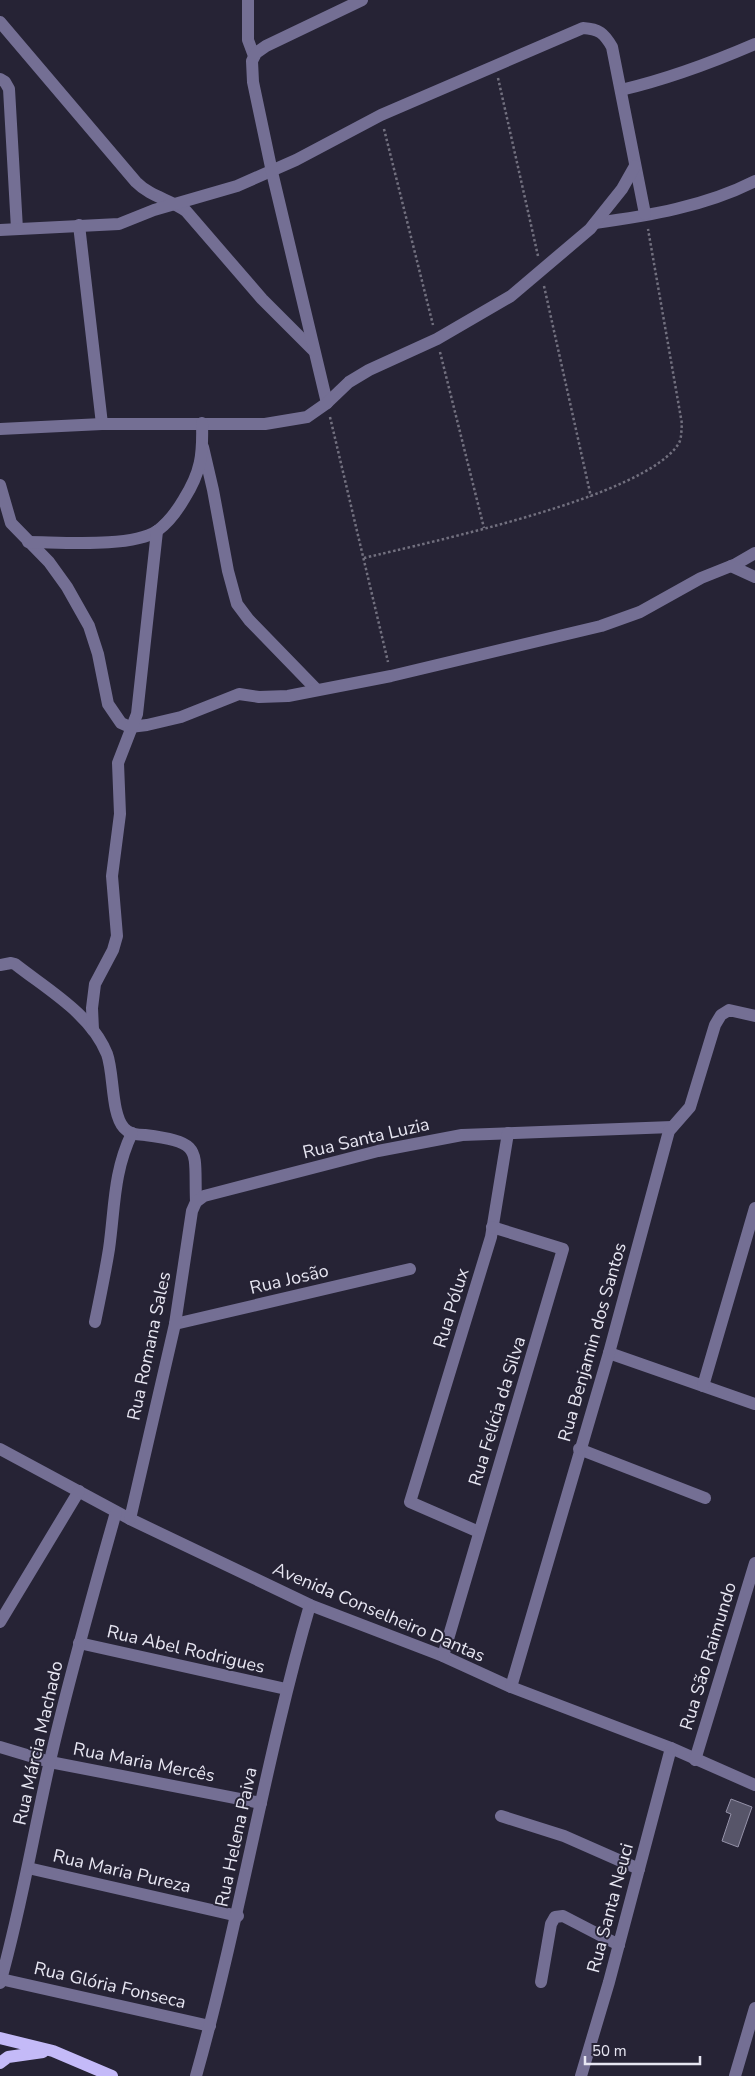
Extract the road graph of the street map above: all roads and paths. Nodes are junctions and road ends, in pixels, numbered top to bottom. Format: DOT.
graph roads {
  1 [pos="248,0"];
  2 [pos="362,0"];
  3 [pos="0,22"];
  4 [pos="755,44"];
  5 [pos="254,56"];
  6 [pos="0,79"];
  7 [pos="621,90"];
  8 [pos="381,115"];
  9 [pos="635,166"];
  10 [pos="272,172"];
  11 [pos="755,182"];
  12 [pos="176,204"];
  13 [pos="645,214"];
  14 [pos="595,224"];
  15 [pos="79,225"];
  16 [pos="17,229"];
  17 [pos="0,230"];
  18 [pos="437,339"];
  19 [pos="313,350"];
  20 [pos="327,403"];
  21 [pos="202,423"];
  22 [pos="102,424"];
  23 [pos="0,429"];
  24 [pos="203,447"];
  25 [pos="0,485"];
  26 [pos="484,528"];
  27 [pos="156,531"];
  28 [pos="28,542"];
  29 [pos="755,553"];
  30 [pos="364,558"];
  31 [pos="730,566"];
  32 [pos="755,577"];
  33 [pos="391,676"];
  34 [pos="316,690"];
  35 [pos="134,727"];
  36 [pos="0,965"];
  37 [pos="755,1016"];
  38 [pos="93,1030"];
  39 [pos="672,1127"];
  40 [pos="132,1133"];
  41 [pos="508,1133"];
  42 [pos="196,1202"];
  43 [pos="755,1208"];
  44 [pos="492,1227"];
  45 [pos="410,1269"];
  46 [pos="96,1322"];
  47 [pos="175,1324"];
  48 [pos="609,1354"];
  49 [pos="703,1386"];
  50 [pos="755,1404"];
  51 [pos="0,1449"];
  52 [pos="579,1450"];
  53 [pos="79,1491"];
  54 [pos="705,1498"];
  55 [pos="116,1512"];
  56 [pos="130,1519"];
  57 [pos="479,1532"];
  58 [pos="755,1563"];
  59 [pos="752,1579"];
  60 [pos="310,1605"];
  61 [pos="0,1622"];
  62 [pos="79,1643"];
  63 [pos="443,1656"];
  64 [pos="511,1686"];
  65 [pos="286,1689"];
  66 [pos="0,1747"];
  67 [pos="671,1748"];
  68 [pos="695,1760"];
  69 [pos="50,1762"];
  70 [pos="755,1785"];
  71 [pos="260,1803"];
  72 [pos="501,1816"];
  73 [pos="28,1868"];
  74 [pos="639,1869"];
  75 [pos="238,1916"];
  76 [pos="618,1945"];
  77 [pos="1,1981"];
  78 [pos="540,1982"];
  79 [pos="755,2008"];
  80 [pos="210,2026"];
  81 [pos="0,2038"];
  82 [pos="53,2052"];
  83 [pos="0,2064"];
  84 [pos="112,2076"];
  85 [pos="196,2076"];
  86 [pos="580,2076"];
  87 [pos="735,2076"];
  1 -- 5 [label="street"];
  2 -- 5 [label="street"];
  3 -- 12 [label="street"];
  4 -- 7 [label="street"];
  5 -- 10 [label="street"];
  6 -- 16 [label="street"];
  7 -- 8 [label="street"];
  7 -- 9 [label="street"];
  8 -- 10 [label="street"];
  8 -- 18 [label="path"];
  9 -- 13 [label="street"];
  9 -- 14 [label="street"];
  10 -- 12 [label="street"];
  10 -- 19 [label="street"];
  11 -- 13 [label="street"];
  12 -- 15 [label="street"];
  12 -- 19 [label="street"];
  13 -- 14 [label="street"];
  13 -- 26 [label="path"];
  14 -- 18 [label="street"];
  15 -- 16 [label="street"];
  15 -- 22 [label="street"];
  16 -- 17 [label="street"];
  18 -- 20 [label="street"];
  18 -- 26 [label="path"];
  19 -- 20 [label="street"];
  20 -- 21 [label="street"];
  20 -- 30 [label="path"];
  21 -- 22 [label="street"];
  21 -- 24 [label="street"];
  22 -- 23 [label="street"];
  24 -- 27 [label="street"];
  24 -- 34 [label="street"];
  25 -- 28 [label="street"];
  26 -- 30 [label="path"];
  27 -- 28 [label="street"];
  27 -- 35 [label="street"];
  28 -- 35 [label="street"];
  29 -- 31 [label="street"];
  30 -- 33 [label="path"];
  31 -- 32 [label="street"];
  31 -- 33 [label="street"];
  33 -- 34 [label="street"];
  34 -- 35 [label="street"];
  35 -- 38 [label="street"];
  36 -- 38 [label="street"];
  37 -- 39 [label="street, Rua Benjamin dos Santos"];
  38 -- 40 [label="street"];
  39 -- 41 [label="street, Rua Santa Luzia"];
  39 -- 48 [label="street, Rua Benjamin dos Santos"];
  40 -- 42 [label="street, Rua Romana Sales"];
  40 -- 46 [label="street"];
  41 -- 42 [label="street, Rua Santa Luzia"];
  41 -- 44 [label="street, Rua Pólux"];
  42 -- 47 [label="street, Rua Romana Sales"];
  43 -- 49 [label="street"];
  44 -- 57 [label="street, Rua Pólux"];
  44 -- 57 [label="street, Rua Felícia da Silva"];
  45 -- 47 [label="street, Rua Josão"];
  47 -- 56 [label="street, Rua Romana Sales"];
  48 -- 49 [label="street"];
  48 -- 52 [label="street, Rua Benjamin dos Santos"];
  49 -- 50 [label="street"];
  51 -- 53 [label="street, Avenida Conselheiro Dantas"];
  52 -- 54 [label="street"];
  52 -- 64 [label="street, Rua Benjamin dos Santos"];
  53 -- 55 [label="street, Avenida Conselheiro Dantas"];
  53 -- 61 [label="street"];
  55 -- 56 [label="street, Avenida Conselheiro Dantas"];
  55 -- 62 [label="street, Rua Márcia Machado"];
  56 -- 60 [label="street, Avenida Conselheiro Dantas"];
  57 -- 63 [label="street, Rua Felícia da Silva"];
  58 -- 59 [label="street, Rua São Raimundo"];
  59 -- 68 [label="street, Rua São Raimundo"];
  60 -- 63 [label="street, Avenida Conselheiro Dantas"];
  60 -- 65 [label="street, Rua Helena Paiva"];
  62 -- 65 [label="street, Rua Abel Rodrigues"];
  62 -- 69 [label="street, Rua Márcia Machado"];
  63 -- 64 [label="street, Avenida Conselheiro Dantas"];
  64 -- 67 [label="street, Avenida Conselheiro Dantas"];
  65 -- 71 [label="street, Rua Helena Paiva"];
  66 -- 69 [label="street, Rua Maria Mercês"];
  67 -- 68 [label="street, Avenida Conselheiro Dantas"];
  67 -- 74 [label="street, Rua Santa Neuci"];
  68 -- 70 [label="street, Avenida Conselheiro Dantas"];
  69 -- 71 [label="street, Rua Maria Mercês"];
  69 -- 73 [label="street, Rua Márcia Machado"];
  71 -- 75 [label="street, Rua Helena Paiva"];
  72 -- 74 [label="street"];
  73 -- 75 [label="street, Rua Maria Pureza"];
  73 -- 77 [label="street, Rua Márcia Machado"];
  74 -- 76 [label="street, Rua Santa Neuci"];
  75 -- 80 [label="street, Rua Helena Paiva"];
  76 -- 78 [label="street"];
  76 -- 86 [label="street, Rua Santa Neuci"];
  77 -- 80 [label="street, Rua Glória Fonseca"];
  79 -- 87 [label="street"];
  80 -- 85 [label="street, Rua Helena Paiva"];
  81 -- 82 [label="main road"];
  82 -- 83 [label="main road"];
  82 -- 84 [label="main road"];
}
